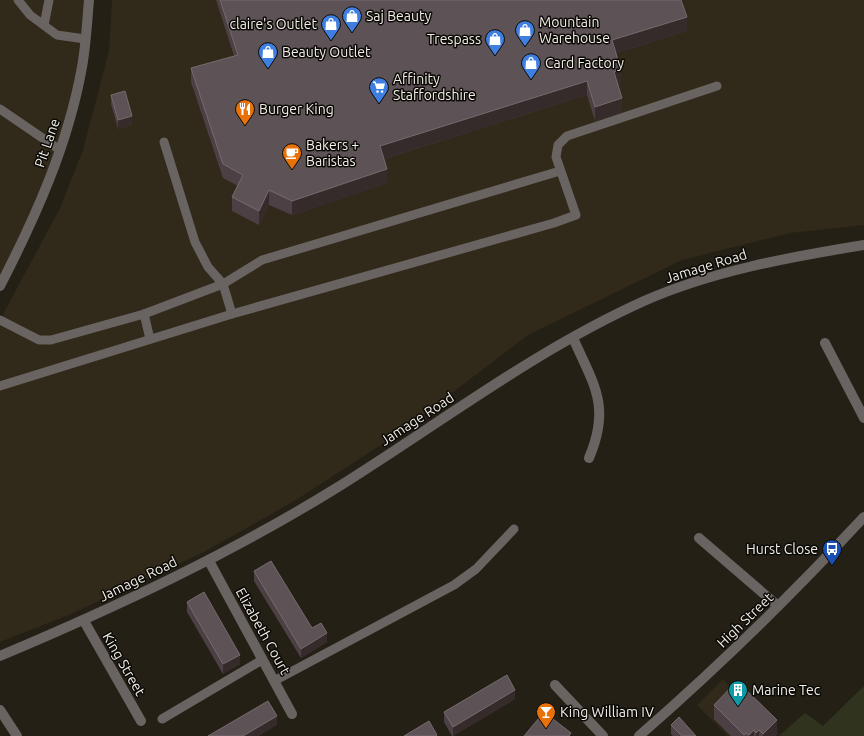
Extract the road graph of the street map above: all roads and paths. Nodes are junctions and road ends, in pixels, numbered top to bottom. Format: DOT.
graph roads {
  1 [pos="18,0"];
  2 [pos="49,0"];
  3 [pos="89,0"];
  4 [pos="44,25"];
  5 [pos="85,39"];
  6 [pos="717,86"];
  7 [pos="0,109"];
  8 [pos="164,142"];
  9 [pos="60,150"];
  10 [pos="560,172"];
  11 [pos="864,245"];
  12 [pos="223,284"];
  13 [pos="0,286"];
  14 [pos="144,314"];
  15 [pos="232,314"];
  16 [pos="0,320"];
  17 [pos="573,338"];
  18 [pos="150,340"];
  19 [pos="825,343"];
  20 [pos="0,386"];
  21 [pos="864,418"];
  22 [pos="589,458"];
  23 [pos="864,517"];
  24 [pos="514,529"];
  25 [pos="699,538"];
  26 [pos="209,561"];
  27 [pos="778,606"];
  28 [pos="84,621"];
  29 [pos="0,656"];
  30 [pos="262,660"];
  31 [pos="274,681"];
  32 [pos="555,685"];
  33 [pos="0,710"];
  34 [pos="292,714"];
  35 [pos="162,719"];
  36 [pos="141,721"];
  37 [pos="17,736"];
  38 [pos="603,736"];
  39 [pos="639,736"];
  1 -- 4 [label="lane"];
  2 -- 4 [label="lane"];
  3 -- 5 [label="street, Pit Lane"];
  4 -- 5 [label="lane"];
  5 -- 9 [label="street, Pit Lane"];
  6 -- 10 [label="lane"];
  7 -- 9 [label="lane"];
  8 -- 12 [label="lane"];
  9 -- 13 [label="street, Pit Lane"];
  10 -- 12 [label="lane"];
  10 -- 15 [label="lane"];
  11 -- 17 [label="street, Jamage Road"];
  12 -- 14 [label="lane"];
  12 -- 15 [label="lane"];
  14 -- 16 [label="lane"];
  14 -- 18 [label="lane"];
  15 -- 18 [label="lane"];
  17 -- 22 [label="street"];
  17 -- 26 [label="street, Jamage Road"];
  18 -- 20 [label="lane"];
  19 -- 21 [label="street"];
  23 -- 27 [label="street, High Street"];
  24 -- 31 [label="lane"];
  25 -- 27 [label="street"];
  26 -- 28 [label="street, Jamage Road"];
  26 -- 30 [label="street, Elizabeth Court"];
  27 -- 39 [label="street, High Street"];
  28 -- 29 [label="street, Jamage Road"];
  28 -- 36 [label="street, King Street"];
  30 -- 31 [label="street, Elizabeth Court"];
  30 -- 35 [label="lane"];
  31 -- 34 [label="street, Elizabeth Court"];
  32 -- 38 [label="street"];
  33 -- 37 [label="street"];
}
